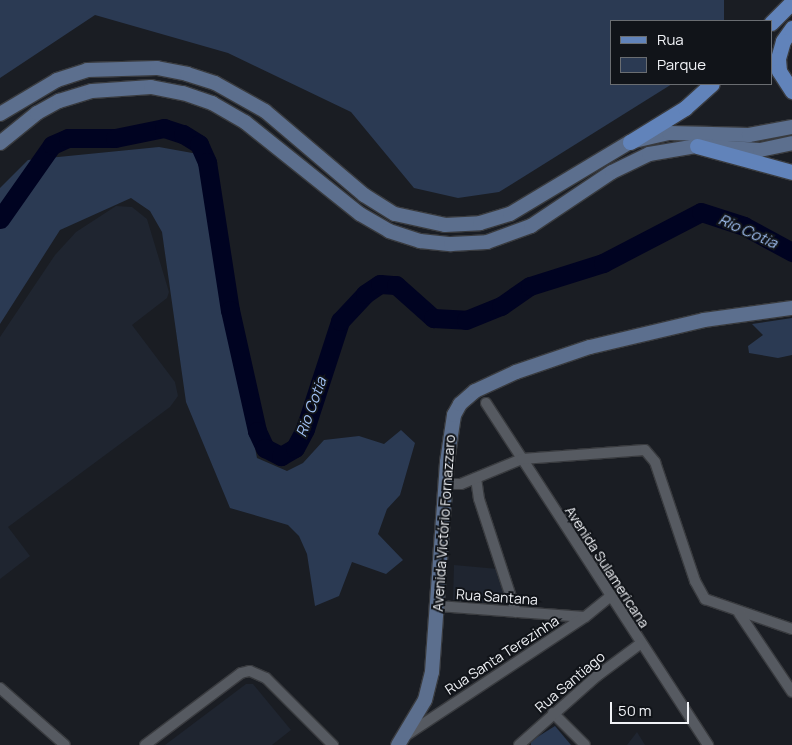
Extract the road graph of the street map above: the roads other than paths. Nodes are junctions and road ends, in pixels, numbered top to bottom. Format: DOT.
graph roads {
  1 [pos="792,2"];
  2 [pos="772,22"];
  3 [pos="792,28"];
  4 [pos="711,85"];
  5 [pos="792,91"];
  6 [pos="0,114"];
  7 [pos="792,127"];
  8 [pos="630,142"];
  9 [pos="0,143"];
  10 [pos="792,143"];
  11 [pos="696,146"];
  12 [pos="792,172"];
  13 [pos="792,308"];
  14 [pos="486,403"];
  15 [pos="522,459"];
  16 [pos="476,478"];
  17 [pos="445,484"];
  18 [pos="610,596"];
  19 [pos="438,606"];
  20 [pos="516,612"];
  21 [pos="739,613"];
  22 [pos="584,617"];
  23 [pos="792,628"];
  24 [pos="640,644"];
  25 [pos="0,688"];
  26 [pos="792,692"];
  27 [pos="553,713"];
  28 [pos="408,734"];
  29 [pos="520,744"];
  30 [pos="65,745"];
  31 [pos="145,745"];
  32 [pos="333,745"];
  33 [pos="398,745"];
  34 [pos="585,745"];
  35 [pos="708,745"];
  1 -- 2 [label="main road"];
  3 -- 5 [label="main road"];
  4 -- 8 [label="main road"];
  6 -- 8 [label="main road"];
  7 -- 8 [label="main road"];
  9 -- 11 [label="main road"];
  10 -- 11 [label="main road"];
  11 -- 12 [label="main road"];
  13 -- 17 [label="main road, Avenida Victório Fornazzaro"];
  14 -- 15 [label="street, Avenida Sulamericana"];
  15 -- 16 [label="street"];
  15 -- 18 [label="street, Avenida Sulamericana"];
  15 -- 21 [label="street"];
  16 -- 17 [label="street"];
  16 -- 20 [label="street"];
  17 -- 19 [label="main road, Avenida Victório Fornazzaro"];
  18 -- 22 [label="street, Rua Santa Terezinha"];
  18 -- 24 [label="street, Avenida Sulamericana"];
  19 -- 20 [label="street, Rua Santana"];
  19 -- 28 [label="main road, Avenida Victório Fornazzaro"];
  20 -- 22 [label="street, Rua Santana"];
  21 -- 23 [label="street"];
  21 -- 26 [label="street"];
  22 -- 28 [label="street, Rua Santa Terezinha"];
  24 -- 27 [label="street, Rua Santiago"];
  24 -- 35 [label="street, Avenida Sulamericana"];
  25 -- 30 [label="street"];
  27 -- 29 [label="street, Rua Santiago"];
  27 -- 34 [label="street"];
  28 -- 33 [label="main road, Avenida Victório Fornazzaro"];
  31 -- 32 [label="street"];
}
